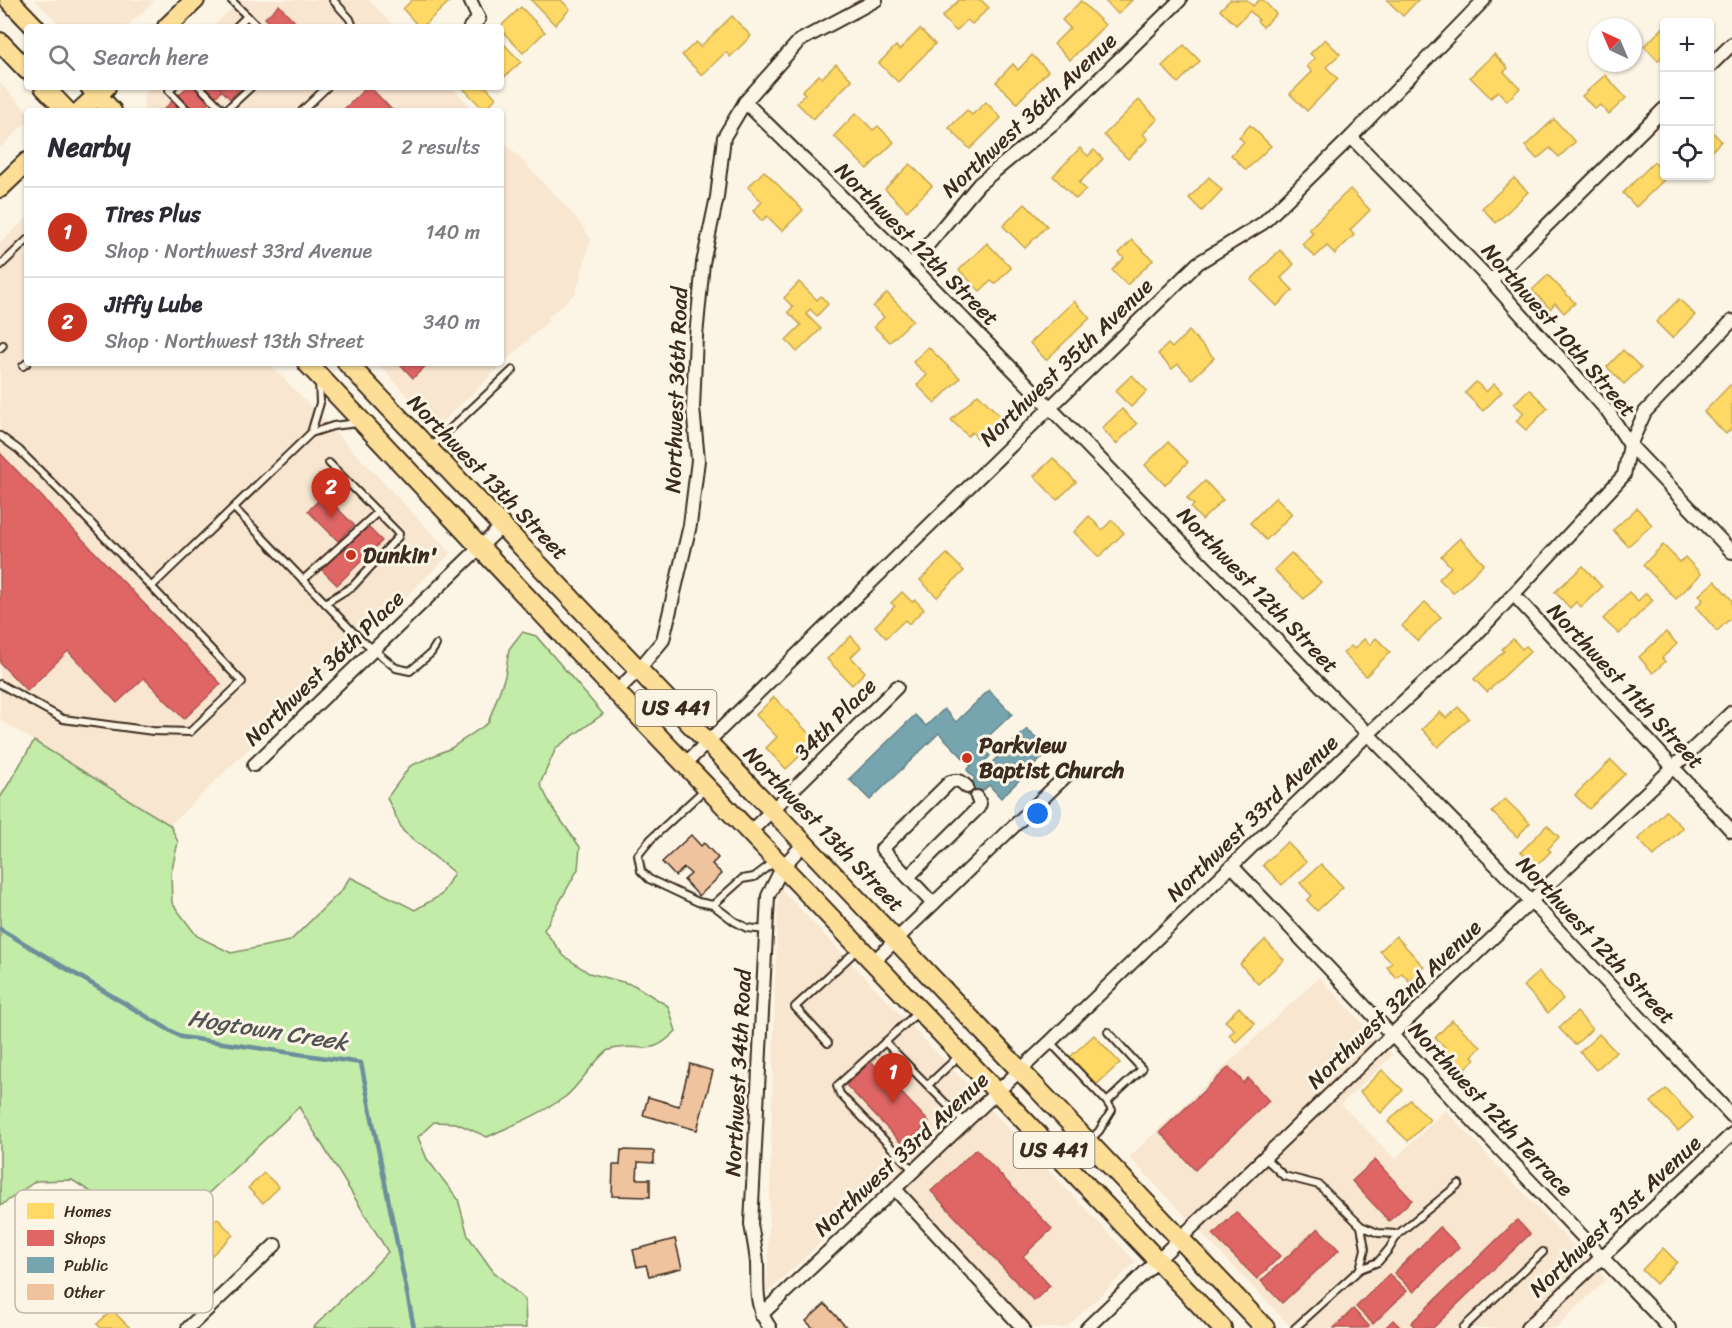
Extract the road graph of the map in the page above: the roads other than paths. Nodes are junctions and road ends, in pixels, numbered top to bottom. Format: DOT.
graph roads {
  1 [pos="9,0"];
  2 [pos="195,0"];
  3 [pos="231,0"];
  4 [pos="333,0"];
  5 [pos="470,0"];
  6 [pos="876,0"];
  7 [pos="1180,0"];
  8 [pos="1484,0"];
  9 [pos="247,16"];
  10 [pos="31,24"];
  11 [pos="170,24"];
  12 [pos="239,24"];
  13 [pos="255,24"];
  14 [pos="352,24"];
  15 [pos="473,24"];
  16 [pos="0,42"];
  17 [pos="1732,44"];
  18 [pos="1714,62"];
  19 [pos="24,67"];
  20 [pos="47,90"];
  21 [pos="98,90"];
  22 [pos="170,90"];
  23 [pos="203,90"];
  24 [pos="248,90"];
  25 [pos="324,90"];
  26 [pos="745,102"];
  27 [pos="64,108"];
  28 [pos="83,108"];
  29 [pos="110,108"];
  30 [pos="185,108"];
  31 [pos="221,108"];
  32 [pos="227,108"];
  33 [pos="305,108"];
  34 [pos="1660,114"];
  35 [pos="1351,137"];
  36 [pos="24,165"];
  37 [pos="0,188"];
  38 [pos="24,243"];
  39 [pos="911,265"];
  40 [pos="0,266"];
  41 [pos="1491,281"];
  42 [pos="1732,321"];
  43 [pos="350,366"];
  44 [pos="313,369"];
  45 [pos="513,370"];
  46 [pos="1050,408"];
  47 [pos="364,423"];
  48 [pos="311,433"];
  49 [pos="0,436"];
  50 [pos="1630,446"];
  51 [pos="429,449"];
  52 [pos="329,464"];
  53 [pos="234,508"];
  54 [pos="378,512"];
  55 [pos="502,526"];
  56 [pos="480,547"];
  57 [pos="1732,552"];
  58 [pos="303,580"];
  59 [pos="152,586"];
  60 [pos="1514,595"];
  61 [pos="325,603"];
  62 [pos="436,645"];
  63 [pos="372,650"];
  64 [pos="639,669"];
  65 [pos="0,684"];
  66 [pos="897,687"];
  67 [pos="616,692"];
  68 [pos="1732,712"];
  69 [pos="1368,734"];
  70 [pos="708,742"];
  71 [pos="685,764"];
  72 [pos="254,765"];
  73 [pos="1673,769"];
  74 [pos="1069,773"];
  75 [pos="708,787"];
  76 [pos="967,787"];
  77 [pos="976,797"];
  78 [pos="772,810"];
  79 [pos="751,831"];
  80 [pos="1732,831"];
  81 [pos="804,844"];
  82 [pos="780,862"];
  83 [pos="1233,867"];
  84 [pos="908,877"];
  85 [pos="1531,901"];
  86 [pos="933,904"];
  87 [pos="713,905"];
  88 [pos="766,930"];
  89 [pos="896,940"];
  90 [pos="861,947"];
  91 [pos="874,961"];
  92 [pos="920,1010"];
  93 [pos="1108,1032"];
  94 [pos="1393,1034"];
  95 [pos="885,1042"];
  96 [pos="1050,1042"];
  97 [pos="828,1043"];
  98 [pos="962,1053"];
  99 [pos="1021,1071"];
  100 [pos="928,1085"];
  101 [pos="999,1091"];
  102 [pos="1107,1102"];
  103 [pos="1732,1116"];
  104 [pos="965,1123"];
  105 [pos="1732,1134"];
  106 [pos="1088,1142"];
  107 [pos="1264,1158"];
  108 [pos="914,1171"];
  109 [pos="1459,1184"];
  110 [pos="895,1189"];
  111 [pos="1361,1226"];
  112 [pos="1398,1234"];
  113 [pos="1180,1239"];
  114 [pos="275,1245"];
  115 [pos="1543,1252"];
  116 [pos="1600,1257"];
  117 [pos="1157,1260"];
  118 [pos="1360,1269"];
  119 [pos="213,1304"];
  120 [pos="204,1313"];
  121 [pos="761,1315"];
  122 [pos="188,1328"];
  123 [pos="770,1328"];
  124 [pos="1023,1328"];
  125 [pos="1087,1328"];
  126 [pos="1222,1328"];
  127 [pos="1265,1328"];
  128 [pos="1295,1328"];
  129 [pos="1463,1328"];
  130 [pos="1527,1328"];
  131 [pos="1669,1328"];
  1 -- 10 [label="main road"];
  2 -- 11 [label="main road"];
  3 -- 9 [label="lane"];
  4 -- 14 [label="lane"];
  5 -- 15 [label="street"];
  6 -- 26 [label="street, Northwest 36th Road"];
  7 -- 39 [label="street, Northwest 36th Avenue"];
  8 -- 35 [label="street, Northwest 35th Avenue"];
  9 -- 12 [label="lane"];
  9 -- 13 [label="lane"];
  16 -- 19 [label="main road"];
  17 -- 18 [label="street"];
  20 -- 27 [label="main road"];
  21 -- 28 [label="main road"];
  21 -- 29 [label="main road"];
  22 -- 30 [label="lane"];
  23 -- 31 [label="lane"];
  24 -- 32 [label="lane"];
  25 -- 33 [label="lane"];
  26 -- 39 [label="street, Northwest 12th Street"];
  26 -- 64 [label="street, Northwest 36th Road"];
  34 -- 41 [label="street"];
  35 -- 41 [label="street, Northwest 10th Street"];
  35 -- 46 [label="street, Northwest 35th Avenue"];
  36 -- 37 [label="main road"];
  38 -- 40 [label="lane"];
  39 -- 46 [label="street, Northwest 12th Street"];
  41 -- 50 [label="street, Northwest 10th Street"];
  42 -- 50 [label="street, Northwest 33rd Avenue"];
  43 -- 51 [label="main road, Northwest 13th Street / US 441"];
  44 -- 47 [label="main road, US 441"];
  44 -- 48 [label="lane"];
  45 -- 51 [label="lane"];
  46 -- 69 [label="street, Northwest 12th Street"];
  46 -- 70 [label="street, Northwest 35th Avenue"];
  47 -- 48 [label="lane"];
  47 -- 56 [label="main road, US 441"];
  48 -- 53 [label="lane"];
  49 -- 59 [label="lane"];
  50 -- 57 [label="street, Northwest 10th Street"];
  50 -- 60 [label="street, Northwest 33rd Avenue"];
  51 -- 55 [label="main road, Northwest 13th Street / US 441"];
  52 -- 54 [label="lane"];
  53 -- 58 [label="lane"];
  53 -- 59 [label="lane"];
  54 -- 58 [label="lane"];
  54 -- 61 [label="lane"];
  55 -- 56 [label="street, Northwest 36th Place"];
  55 -- 64 [label="main road, Northwest 13th Street / US 441"];
  56 -- 63 [label="street, Northwest 36th Place"];
  56 -- 67 [label="main road, US 441"];
  58 -- 61 [label="lane"];
  59 -- 65 [label="lane"];
  60 -- 69 [label="street, Northwest 33rd Avenue"];
  60 -- 73 [label="street, Northwest 11th Street"];
  61 -- 63 [label="lane"];
  62 -- 63 [label="lane"];
  63 -- 72 [label="street, Northwest 36th Place"];
  64 -- 67 [label="street, Northwest 36th Road"];
  64 -- 70 [label="main road, Northwest 13th Street / US 441"];
  66 -- 78 [label="street, 34th Place"];
  67 -- 71 [label="main road, US 441"];
  68 -- 73 [label="street, Northwest 32nd Avenue"];
  69 -- 83 [label="street, Northwest 33rd Avenue"];
  69 -- 85 [label="street, Northwest 12th Street"];
  70 -- 71 [label="street, Northwest 35th Avenue"];
  70 -- 78 [label="main road, Northwest 13th Street / US 441"];
  71 -- 75 [label="main road, US 441"];
  73 -- 80 [label="street, Northwest 11th Street"];
  73 -- 85 [label="street, Northwest 32nd Avenue"];
  74 -- 86 [label="street"];
  75 -- 79 [label="main road, US 441"];
  75 -- 87 [label="lane"];
  76 -- 84 [label="street"];
  77 -- 84 [label="street"];
  78 -- 79 [label="street, 34th Place"];
  78 -- 81 [label="main road, Northwest 13th Street / US 441"];
  79 -- 82 [label="main road, US 441"];
  81 -- 82 [label="street, Northwest 34th Road"];
  81 -- 89 [label="main road, Northwest 13th Street / US 441"];
  82 -- 87 [label="lane"];
  82 -- 88 [label="street, Northwest 34th Road"];
  82 -- 90 [label="main road, US 441"];
  83 -- 94 [label="street, Northwest 12th Terrace"];
  83 -- 96 [label="street, Northwest 33rd Avenue"];
  84 -- 86 [label="street"];
  85 -- 94 [label="street, Northwest 32nd Avenue"];
  85 -- 103 [label="street, Northwest 12th Street"];
  86 -- 89 [label="street"];
  87 -- 88 [label="lane"];
  88 -- 121 [label="street, Northwest 34th Road"];
  89 -- 91 [label="street"];
  89 -- 99 [label="main road, Northwest 13th Street / US 441"];
  90 -- 91 [label="main road, US 441"];
  90 -- 97 [label="lane"];
  91 -- 92 [label="main road, US 441"];
  92 -- 95 [label="lane"];
  92 -- 98 [label="main road, US 441"];
  93 -- 102 [label="lane"];
  94 -- 107 [label="street, Northwest 32nd Avenue"];
  94 -- 116 [label="street, Northwest 12th Terrace"];
  95 -- 100 [label="lane"];
  95 -- 108 [label="lane"];
  96 -- 99 [label="street, Northwest 33rd Avenue"];
  96 -- 102 [label="lane"];
  98 -- 100 [label="lane"];
  98 -- 101 [label="main road, US 441"];
  99 -- 101 [label="street, Northwest 33rd Avenue"];
  99 -- 106 [label="main road, Northwest 13th Street / US 441"];
  100 -- 104 [label="lane"];
  101 -- 104 [label="street, Northwest 33rd Avenue"];
  101 -- 117 [label="main road, US 441"];
  102 -- 106 [label="lane"];
  104 -- 108 [label="street, Northwest 33rd Avenue"];
  105 -- 116 [label="street, Northwest 31st Avenue"];
  106 -- 113 [label="main road, Northwest 13th Street / US 441"];
  107 -- 111 [label="lane"];
  107 -- 113 [label="street, Northwest 32nd Avenue"];
  108 -- 110 [label="street, Northwest 33rd Avenue"];
  109 -- 112 [label="lane"];
  110 -- 121 [label="street, Northwest 33rd Avenue"];
  110 -- 124 [label="street"];
  111 -- 112 [label="lane"];
  111 -- 118 [label="lane"];
  112 -- 118 [label="lane"];
  113 -- 117 [label="street, Northwest 32nd Avenue"];
  113 -- 127 [label="main road, Northwest 13th Street / US 441"];
  114 -- 119 [label="street"];
  115 -- 129 [label="lane"];
  116 -- 130 [label="street, Northwest 31st Avenue"];
  116 -- 131 [label="street, Northwest 12th Terrace"];
  117 -- 125 [label="street, Northwest 32nd Avenue"];
  117 -- 126 [label="main road, US 441"];
  118 -- 128 [label="lane"];
  120 -- 122 [label="street"];
  121 -- 123 [label="street"];
}
